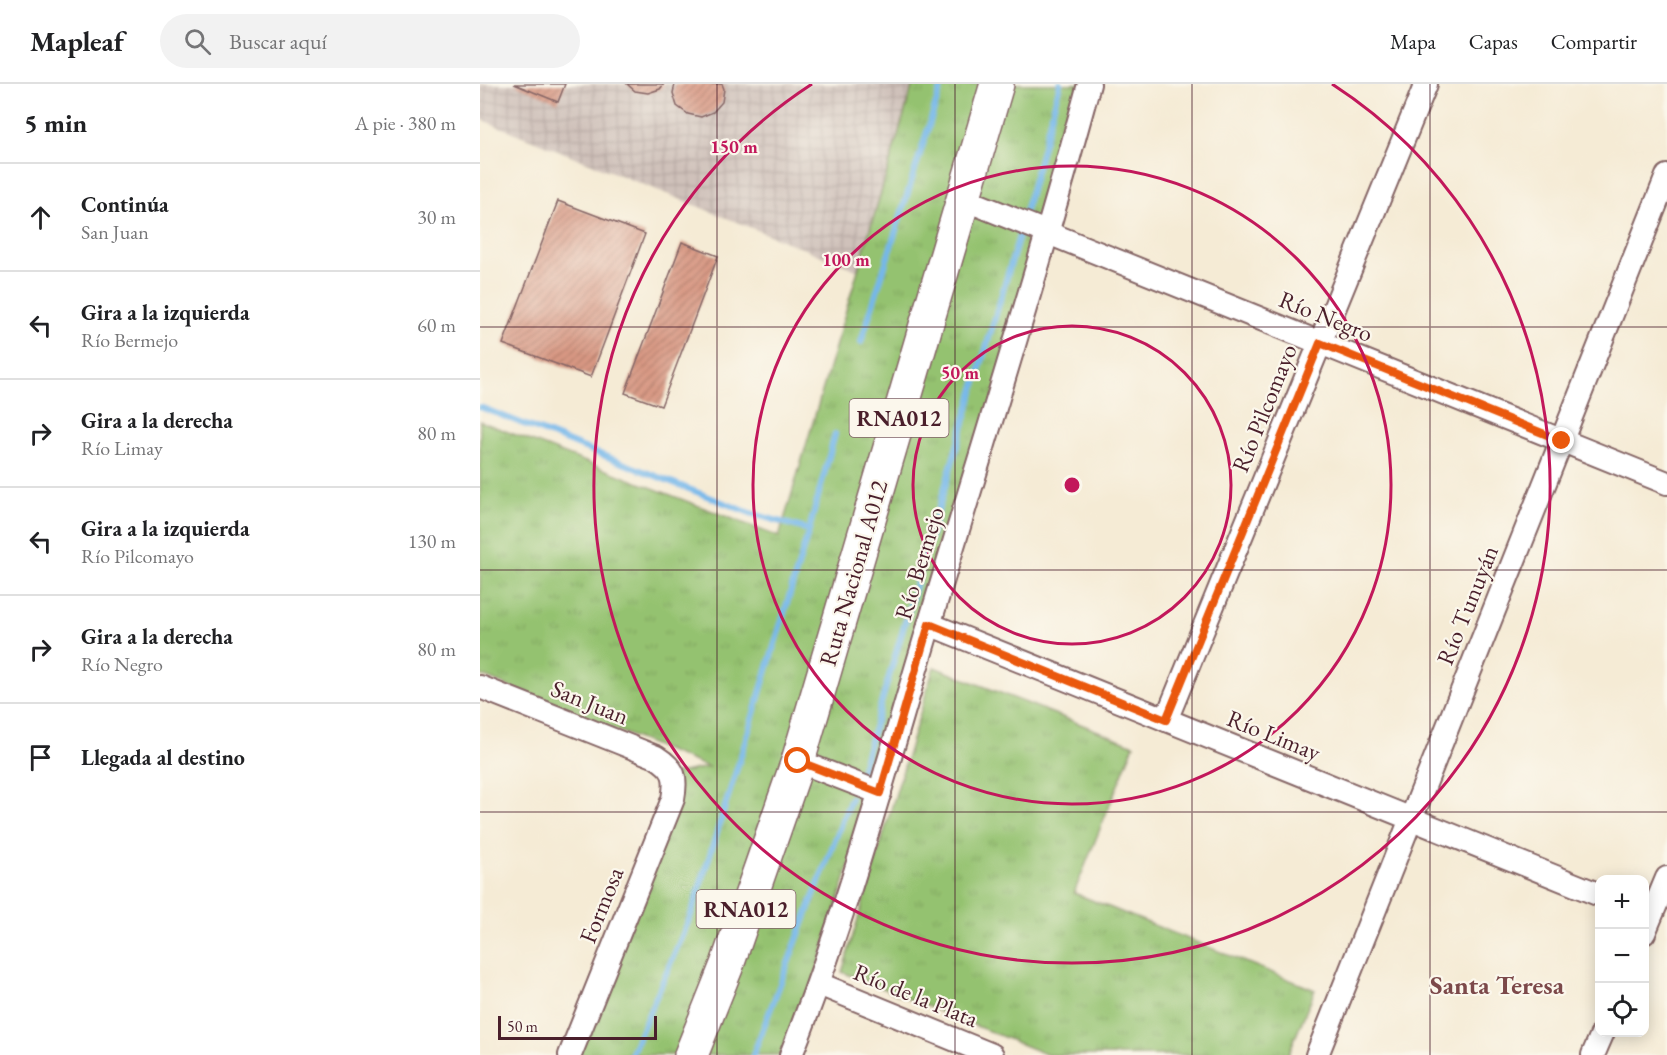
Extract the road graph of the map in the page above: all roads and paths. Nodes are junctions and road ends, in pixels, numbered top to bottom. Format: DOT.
graph roads {
  1 [pos="997,84"];
  2 [pos="1089,84"];
  3 [pos="1426,84"];
  4 [pos="1667,176"];
  5 [pos="964,199"];
  6 [pos="1048,233"];
  7 [pos="1320,343"];
  8 [pos="1562,441"];
  9 [pos="1667,483"];
  10 [pos="929,624"];
  11 [pos="480,687"];
  12 [pos="1166,720"];
  13 [pos="798,761"];
  14 [pos="674,774"];
  15 [pos="880,793"];
  16 [pos="1411,819"];
  17 [pos="1667,878"];
  18 [pos="1595,893"];
  19 [pos="1652,921"];
  20 [pos="819,984"];
  21 [pos="1601,1037"];
  22 [pos="570,1055"];
  23 [pos="691,1055"];
  24 [pos="791,1055"];
  25 [pos="992,1055"];
  26 [pos="1317,1055"];
  27 [pos="1593,1055"];
  1 -- 5 [label="highway, Ruta Nacional A012 / RNA012"];
  2 -- 6 [label="street, Río Bermejo"];
  3 -- 7 [label="street, Río Pilcomayo"];
  4 -- 8 [label="street, Río Tunuyán"];
  5 -- 6 [label="street, Río Negro"];
  5 -- 13 [label="highway, Ruta Nacional A012 / RNA012"];
  6 -- 7 [label="street, Río Negro"];
  6 -- 10 [label="street, Río Bermejo"];
  7 -- 8 [label="street, Río Negro"];
  7 -- 12 [label="street, Río Pilcomayo"];
  8 -- 9 [label="street, Río Negro"];
  8 -- 16 [label="street, Río Tunuyán"];
  10 -- 12 [label="street, Río Limay"];
  10 -- 15 [label="street, Río Bermejo"];
  11 -- 14 [label="street, San Juan"];
  12 -- 16 [label="street, Río Limay"];
  13 -- 15 [label="street"];
  13 -- 23 [label="highway, Ruta Nacional A012 / RNA012"];
  14 -- 22 [label="street, Formosa"];
  15 -- 20 [label="street, Río Bermejo"];
  16 -- 18 [label="street, Río Limay"];
  16 -- 26 [label="street, Río Tunuyán"];
  17 -- 19 [label="street"];
  20 -- 24 [label="street, Río Bermejo"];
  20 -- 25 [label="street, Río de la Plata"];
  21 -- 27 [label="street"];
}
